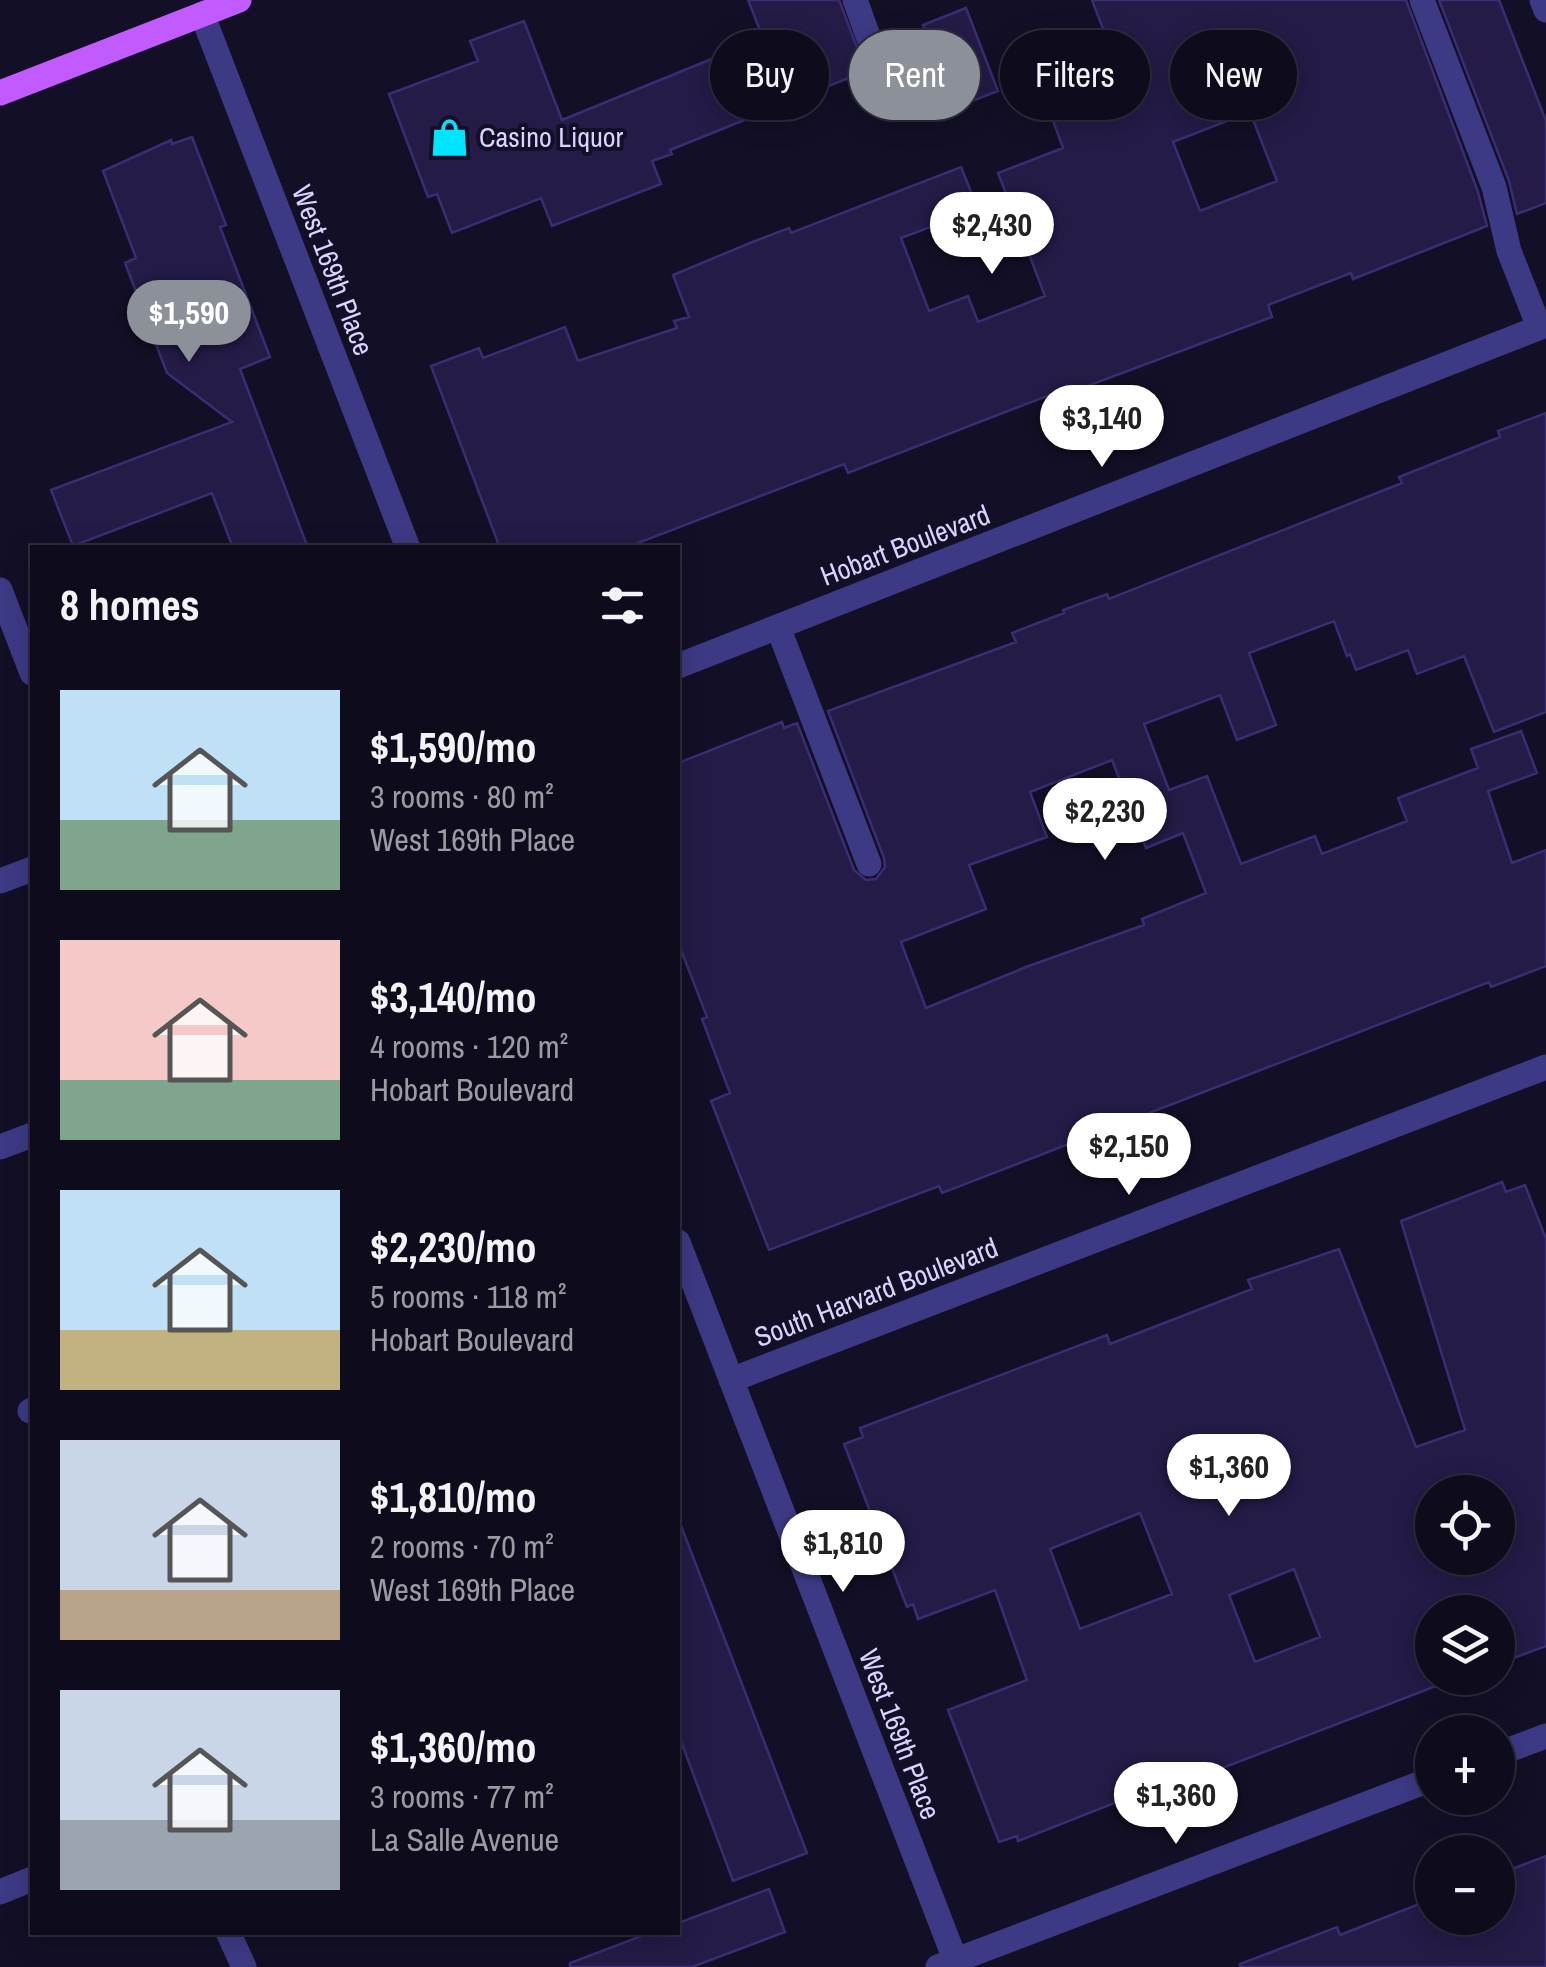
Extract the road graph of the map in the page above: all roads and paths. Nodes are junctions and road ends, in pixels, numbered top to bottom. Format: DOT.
graph roads {
  1 [pos="239,0"];
  2 [pos="855,0"];
  3 [pos="1422,0"];
  4 [pos="1542,0"];
  5 [pos="1546,10"];
  6 [pos="202,14"];
  7 [pos="866,30"];
  8 [pos="0,94"];
  9 [pos="1543,326"];
  10 [pos="407,545"];
  11 [pos="0,590"];
  12 [pos="6,623"];
  13 [pos="778,627"];
  14 [pos="680,665"];
  15 [pos="30,669"];
  16 [pos="869,864"];
  17 [pos="30,870"];
  18 [pos="0,881"];
  19 [pos="1546,1067"];
  20 [pos="30,1136"];
  21 [pos="0,1147"];
  22 [pos="680,1247"];
  23 [pos="731,1380"];
  24 [pos="1546,1736"];
  25 [pos="1515,1748"];
  26 [pos="1415,1786"];
  27 [pos="30,1880"];
  28 [pos="0,1892"];
  29 [pos="229,1935"];
  30 [pos="950,1965"];
  31 [pos="244,1967"];
  1 -- 6 [label="main road"];
  2 -- 7 [label="street"];
  3 -- 9 [label="street"];
  4 -- 5 [label="street"];
  6 -- 8 [label="main road"];
  6 -- 10 [label="street, West 169th Place"];
  9 -- 13 [label="street, Hobart Boulevard"];
  11 -- 12 [label="street"];
  12 -- 15 [label="street"];
  13 -- 14 [label="street, Hobart Boulevard"];
  13 -- 16 [label="street"];
  17 -- 18 [label="street"];
  19 -- 23 [label="street, South Harvard Boulevard"];
  20 -- 21 [label="street"];
  22 -- 23 [label="street, West 169th Place"];
  23 -- 30 [label="street, West 169th Place"];
  24 -- 25 [label="street"];
  26 -- 30 [label="street"];
  27 -- 28 [label="street"];
  29 -- 31 [label="street"];
}
